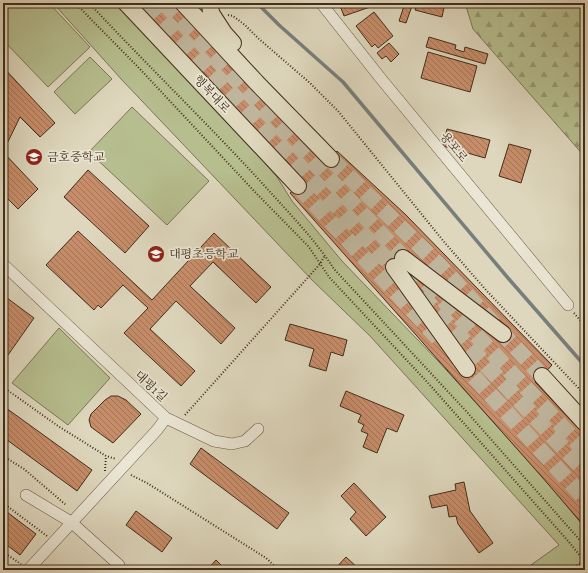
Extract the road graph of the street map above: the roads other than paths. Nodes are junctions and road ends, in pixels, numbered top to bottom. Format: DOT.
graph roads {
  1 [pos="126,3"];
  2 [pos="183,3"];
  3 [pos="321,3"];
  4 [pos="211,8"];
  5 [pos="257,83"];
  6 [pos="330,159"];
  7 [pos="298,186"];
  8 [pos="3,264"];
  9 [pos="568,306"];
  10 [pos="503,334"];
  11 [pos="467,369"];
  12 [pos="542,376"];
  13 [pos="166,418"];
  14 [pos="585,423"];
  15 [pos="258,428"];
  16 [pos="26,495"];
  17 [pos="69,521"];
  18 [pos="119,565"];
  19 [pos="26,568"];
  1 -- 7 [label="highway, 행복대로"];
  2 -- 5 [label="highway"];
  3 -- 9 [label="street, 용포로"];
  4 -- 5 [label="highway"];
  5 -- 6 [label="highway"];
  8 -- 13 [label="street, 대평1길"];
  10 -- 11 [label="highway"];
  12 -- 14 [label="highway"];
  13 -- 15 [label="street"];
  13 -- 17 [label="street, 대평1길"];
  16 -- 17 [label="street"];
  17 -- 18 [label="street"];
  17 -- 19 [label="street, 대평1길"];
}
